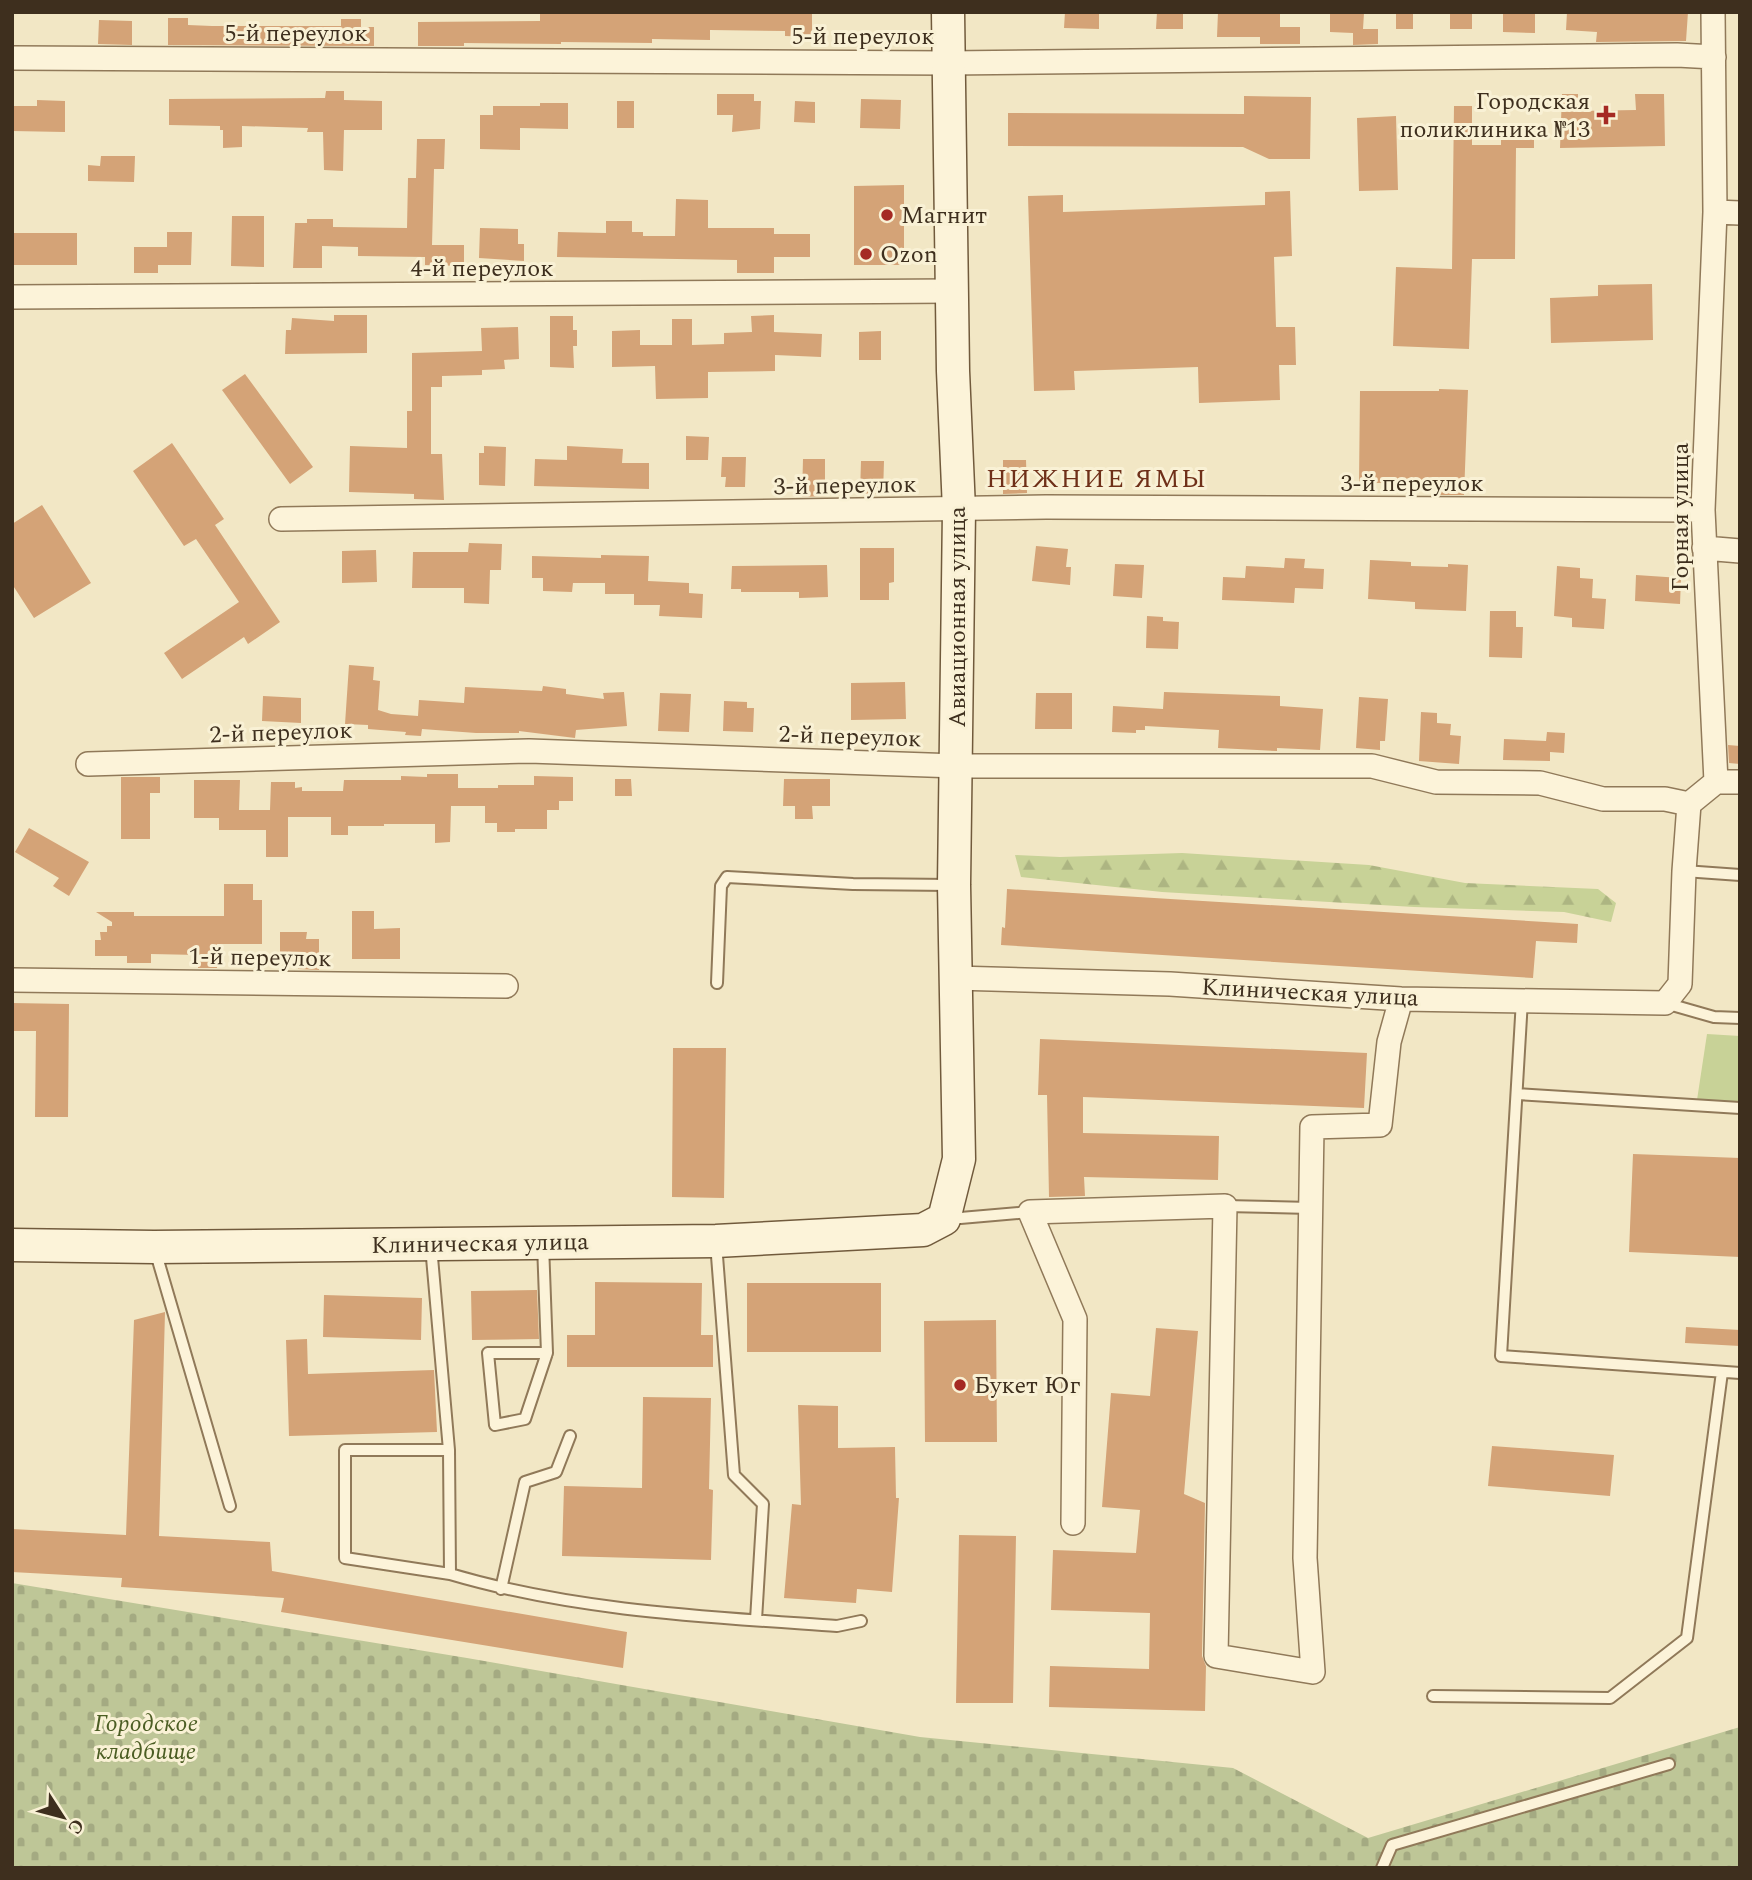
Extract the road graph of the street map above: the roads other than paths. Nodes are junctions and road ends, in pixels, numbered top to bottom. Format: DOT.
graph roads {
  1 [pos="948,12"];
  2 [pos="1713,12"];
  3 [pos="1714,57"];
  4 [pos="12,58"];
  5 [pos="948,63"];
  6 [pos="1715,212"];
  7 [pos="1740,213"];
  8 [pos="952,291"];
  9 [pos="12,297"];
  10 [pos="959,510"];
  11 [pos="1703,510"];
  12 [pos="281,519"];
  13 [pos="1703,548"];
  14 [pos="1740,551"];
  15 [pos="88,764"];
  16 [pos="957,766"];
  17 [pos="1716,782"];
  18 [pos="1740,782"];
  19 [pos="1689,804"];
  20 [pos="1684,871"];
  21 [pos="1740,875"];
  22 [pos="954,885"];
  23 [pos="955,978"];
  24 [pos="12,980"];
  25 [pos="717,983"];
  26 [pos="506,986"];
  27 [pos="1401,999"];
  28 [pos="1522,1000"];
  29 [pos="1665,1003"];
  30 [pos="1740,1018"];
  31 [pos="1517,1094"];
  32 [pos="1740,1108"];
  33 [pos="1225,1206"];
  34 [pos="1311,1208"];
  35 [pos="1030,1212"];
  36 [pos="944,1219"];
  37 [pos="543,1241"];
  38 [pos="716,1241"];
  39 [pos="431,1243"];
  40 [pos="12,1244"];
  41 [pos="154,1247"];
  42 [pos="547,1353"];
  43 [pos="1722,1372"];
  44 [pos="1740,1373"];
  45 [pos="570,1436"];
  46 [pos="449,1450"];
  47 [pos="230,1506"];
  48 [pos="1073,1523"];
  49 [pos="450,1574"];
  50 [pos="501,1589"];
  51 [pos="756,1620"];
  52 [pos="862,1620"];
  53 [pos="1433,1696"];
  54 [pos="1669,1764"];
  55 [pos="1382,1868"];
  1 -- 5 [label="main road, Авиационная улица"];
  2 -- 3 [label="street, Горная улица"];
  3 -- 5 [label="street, 5-й переулок"];
  3 -- 6 [label="street, Горная улица"];
  4 -- 5 [label="street, 5-й переулок"];
  5 -- 8 [label="main road, Авиационная улица"];
  6 -- 7 [label="street"];
  6 -- 11 [label="street, Горная улица"];
  8 -- 9 [label="street, 4-й переулок"];
  8 -- 10 [label="main road, Авиационная улица"];
  10 -- 11 [label="street, 3-й переулок"];
  10 -- 12 [label="street, 3-й переулок"];
  10 -- 16 [label="main road, Авиационная улица"];
  11 -- 13 [label="street, Горная улица"];
  13 -- 14 [label="street"];
  13 -- 17 [label="street, Горная улица"];
  15 -- 16 [label="street, 2-й переулок"];
  16 -- 19 [label="street, 2-й переулок"];
  16 -- 22 [label="main road, Авиационная улица"];
  17 -- 18 [label="street"];
  17 -- 19 [label="street"];
  19 -- 20 [label="street"];
  20 -- 21 [label="lane"];
  20 -- 29 [label="street"];
  22 -- 23 [label="main road, Авиационная улица"];
  22 -- 25 [label="lane"];
  23 -- 27 [label="street, Клиническая улица"];
  23 -- 36 [label="main road, Авиационная улица"];
  24 -- 26 [label="street, 1-й переулок"];
  27 -- 28 [label="street, Клиническая улица"];
  27 -- 34 [label="street"];
  28 -- 29 [label="street, Клиническая улица"];
  28 -- 31 [label="lane"];
  29 -- 30 [label="lane"];
  31 -- 32 [label="lane"];
  31 -- 43 [label="lane"];
  33 -- 34 [label="lane"];
  33 -- 34 [label="street"];
  33 -- 35 [label="street"];
  35 -- 36 [label="lane"];
  35 -- 48 [label="street"];
  36 -- 38 [label="main road, Клиническая улица"];
  37 -- 38 [label="main road, Клиническая улица"];
  37 -- 39 [label="main road, Клиническая улица"];
  37 -- 42 [label="lane"];
  38 -- 51 [label="lane"];
  39 -- 41 [label="main road, Клиническая улица"];
  39 -- 46 [label="lane"];
  40 -- 41 [label="main road, Клиническая улица"];
  41 -- 47 [label="lane"];
  42 -- 42 [label="lane"];
  43 -- 44 [label="lane"];
  43 -- 53 [label="lane"];
  45 -- 50 [label="lane"];
  46 -- 49 [label="lane"];
  46 -- 49 [label="lane"];
  49 -- 50 [label="lane"];
  50 -- 51 [label="lane"];
  51 -- 52 [label="lane"];
  54 -- 55 [label="lane"];
}
